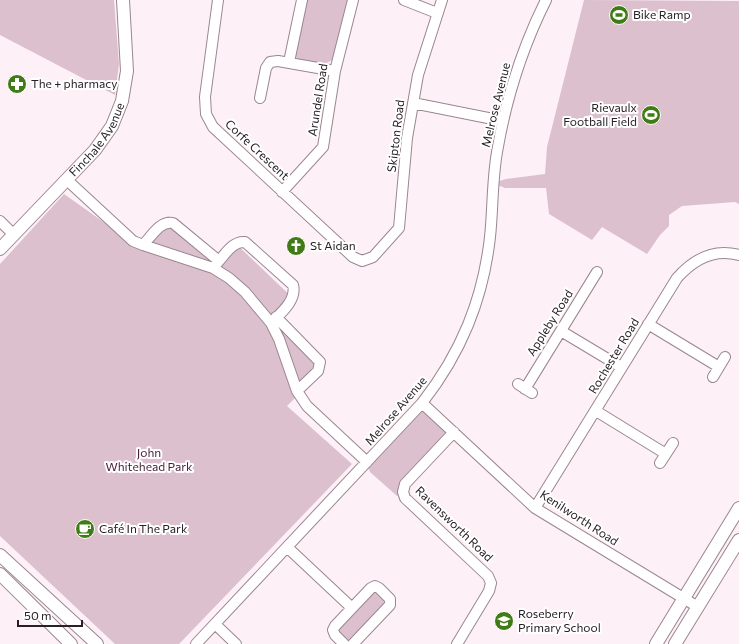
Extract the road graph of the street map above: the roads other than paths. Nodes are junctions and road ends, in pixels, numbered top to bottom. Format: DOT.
graph roads {
  1 [pos="124,0"];
  2 [pos="218,0"];
  3 [pos="302,0"];
  4 [pos="353,0"];
  5 [pos="404,0"];
  6 [pos="442,0"];
  7 [pos="546,0"];
  8 [pos="437,13"];
  9 [pos="289,62"];
  10 [pos="335,71"];
  11 [pos="260,98"];
  12 [pos="413,103"];
  13 [pos="503,121"];
  14 [pos="67,180"];
  15 [pos="282,192"];
  16 [pos="0,221"];
  17 [pos="14,235"];
  18 [pos="143,246"];
  19 [pos="0,250"];
  20 [pos="739,255"];
  21 [pos="362,261"];
  22 [pos="216,264"];
  23 [pos="598,272"];
  24 [pos="274,320"];
  25 [pos="648,324"];
  26 [pos="561,331"];
  27 [pos="725,357"];
  28 [pos="621,367"];
  29 [pos="719,367"];
  30 [pos="713,377"];
  31 [pos="525,389"];
  32 [pos="298,391"];
  33 [pos="422,403"];
  34 [pos="596,411"];
  35 [pos="454,432"];
  36 [pos="673,443"];
  37 [pos="666,454"];
  38 [pos="367,462"];
  39 [pos="660,463"];
  40 [pos="535,508"];
  41 [pos="739,508"];
  42 [pos="739,540"];
  43 [pos="287,547"];
  44 [pos="0,555"];
  45 [pos="0,574"];
  46 [pos="684,598"];
  47 [pos="698,607"];
  48 [pos="352,608"];
  49 [pos="215,624"];
  50 [pos="658,643"];
  51 [pos="71,644"];
  52 [pos="97,644"];
  53 [pos="196,644"];
  54 [pos="236,644"];
  55 [pos="344,644"];
  56 [pos="353,644"];
  57 [pos="457,644"];
  58 [pos="675,644"];
  1 -- 14 [label="street, Finchale Avenue"];
  2 -- 15 [label="street, Corfe Crescent"];
  3 -- 9 [label="street"];
  4 -- 10 [label="street, Arundel Road"];
  5 -- 8 [label="street"];
  6 -- 8 [label="street, Skipton Road"];
  7 -- 13 [label="street, Melrose Avenue"];
  8 -- 12 [label="street, Skipton Road"];
  9 -- 10 [label="street"];
  9 -- 11 [label="street"];
  10 -- 15 [label="street, Arundel Road"];
  12 -- 13 [label="street"];
  12 -- 21 [label="street, Skipton Road"];
  13 -- 33 [label="street, Melrose Avenue"];
  14 -- 17 [label="street, Finchale Avenue"];
  14 -- 18 [label="street"];
  15 -- 21 [label="street, Corfe Crescent"];
  16 -- 17 [label="street"];
  17 -- 19 [label="street, Finchale Avenue"];
  18 -- 22 [label="street"];
  18 -- 22 [label="street"];
  20 -- 25 [label="street, Rochester Road"];
  22 -- 24 [label="street"];
  22 -- 24 [label="street"];
  23 -- 26 [label="street, Appleby Road"];
  24 -- 32 [label="street"];
  24 -- 32 [label="street"];
  25 -- 28 [label="street, Rochester Road"];
  25 -- 29 [label="street"];
  26 -- 28 [label="street"];
  26 -- 31 [label="street, Appleby Road"];
  27 -- 29 [label="street"];
  28 -- 34 [label="street, Rochester Road"];
  29 -- 30 [label="street"];
  32 -- 38 [label="street"];
  33 -- 35 [label="street, Kenilworth Road"];
  33 -- 38 [label="street, Melrose Avenue"];
  34 -- 37 [label="street"];
  34 -- 40 [label="street, Rochester Road"];
  35 -- 40 [label="street, Kenilworth Road"];
  35 -- 57 [label="street, Ravensworth Road"];
  36 -- 37 [label="street"];
  37 -- 39 [label="street"];
  38 -- 43 [label="street, Melrose Avenue"];
  40 -- 46 [label="street, Kenilworth Road"];
  41 -- 46 [label="street"];
  42 -- 47 [label="street"];
  43 -- 48 [label="street"];
  43 -- 49 [label="street, Melrose Avenue"];
  44 -- 52 [label="street"];
  45 -- 51 [label="street"];
  46 -- 47 [label="street, Kenilworth Road"];
  46 -- 50 [label="street"];
  47 -- 58 [label="street"];
  48 -- 55 [label="street"];
  48 -- 56 [label="street"];
  49 -- 53 [label="street, Melrose Avenue"];
  49 -- 54 [label="street"];
}
